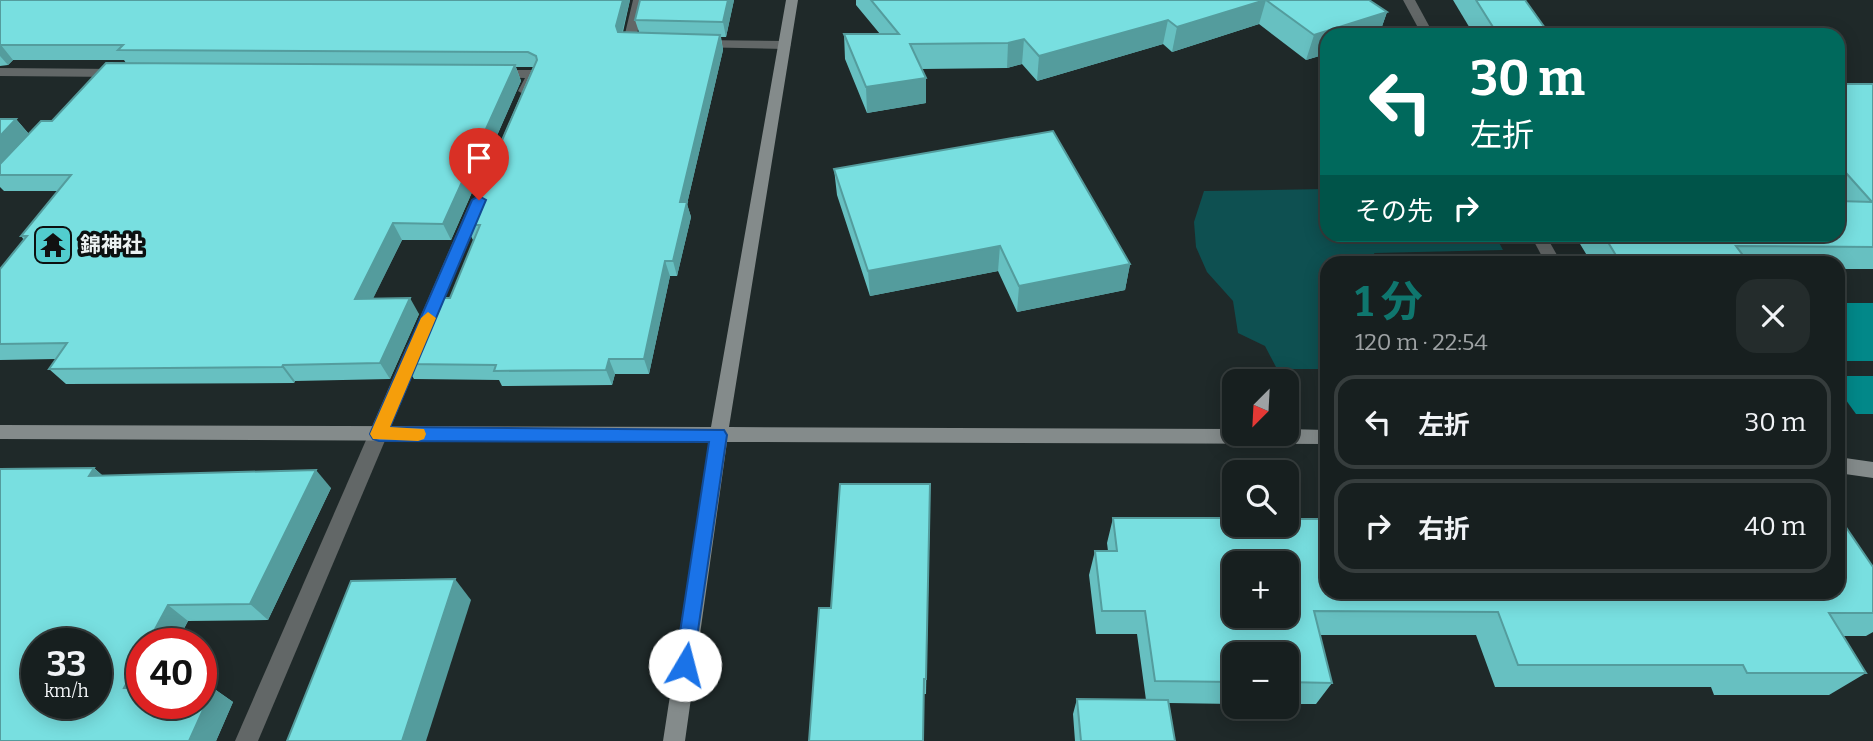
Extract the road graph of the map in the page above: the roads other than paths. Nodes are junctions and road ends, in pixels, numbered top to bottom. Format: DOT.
graph roads {
  1 [pos="639,0"];
  2 [pos="792,0"];
  3 [pos="1409,0"];
  4 [pos="1424,28"];
  5 [pos="655,43"];
  6 [pos="681,43"];
  7 [pos="785,45"];
  8 [pos="0,72"];
  9 [pos="130,73"];
  10 [pos="477,74"];
  11 [pos="517,112"];
  12 [pos="484,187"];
  13 [pos="0,432"];
  14 [pos="379,434"];
  15 [pos="719,435"];
  16 [pos="1320,438"];
  17 [pos="1845,466"];
  18 [pos="1873,470"];
  19 [pos="246,741"];
  20 [pos="674,741"];
  1 -- 5 [label="street"];
  2 -- 7 [label="street"];
  3 -- 4 [label="street"];
  6 -- 7 [label="street"];
  7 -- 15 [label="street"];
  8 -- 9 [label="street"];
  10 -- 11 [label="street"];
  12 -- 14 [label="street"];
  13 -- 14 [label="street"];
  14 -- 15 [label="street"];
  14 -- 19 [label="street"];
  15 -- 16 [label="street"];
  15 -- 20 [label="street"];
  17 -- 18 [label="street"];
}
